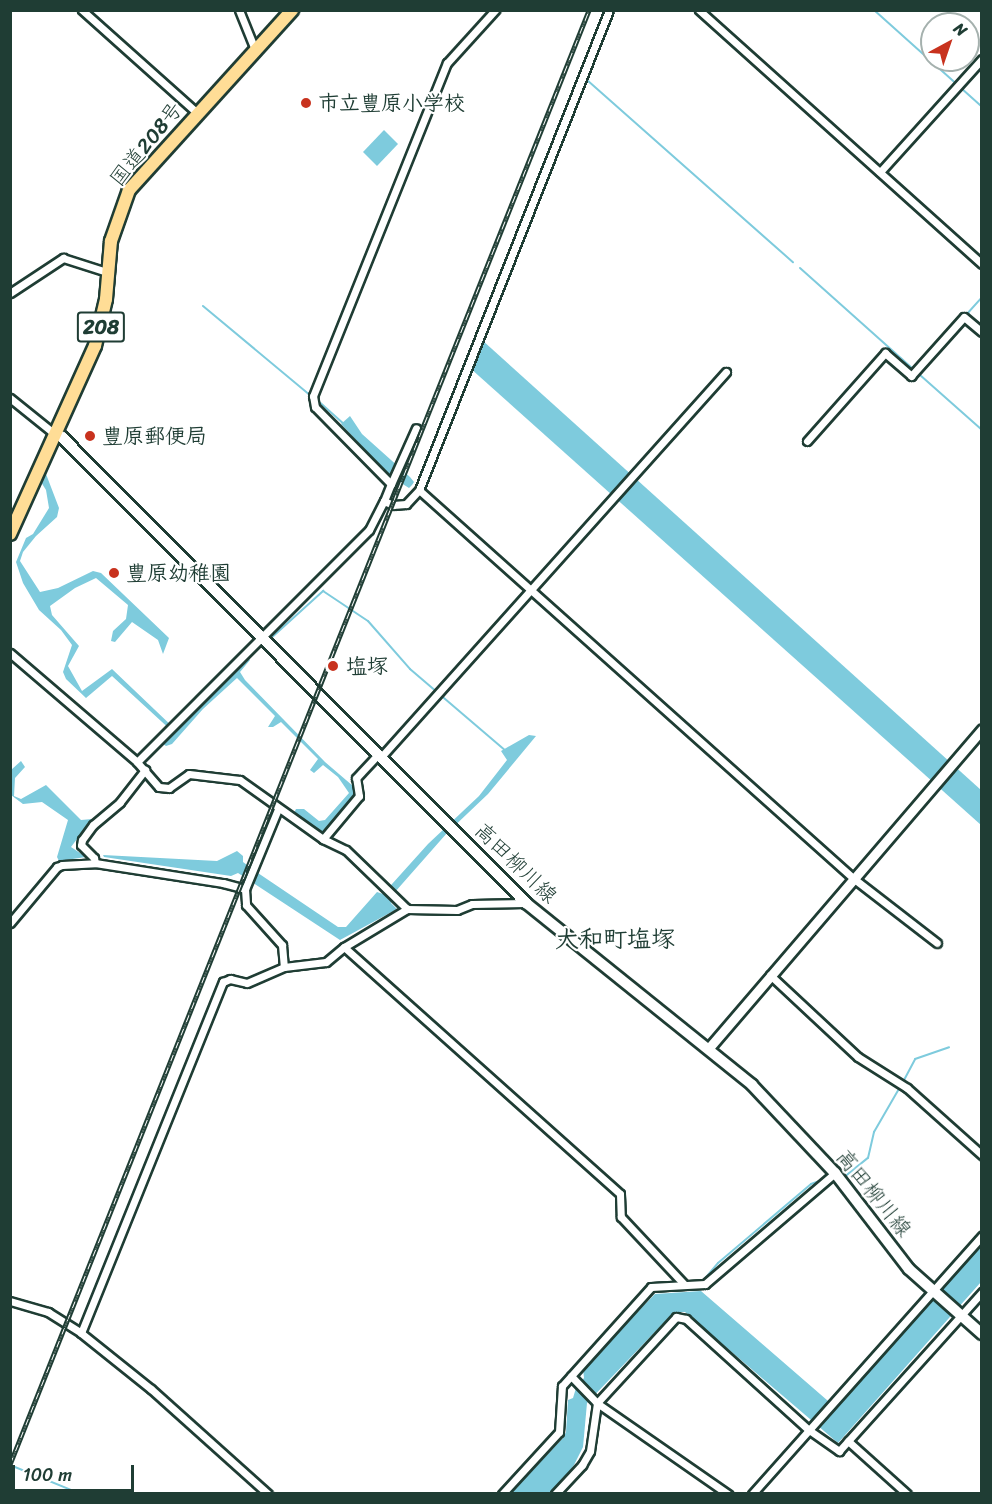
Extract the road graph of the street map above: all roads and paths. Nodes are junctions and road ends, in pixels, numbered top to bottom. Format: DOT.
graph roads {
  1 [pos="82,10"];
  2 [pos="239,10"];
  3 [pos="292,10"];
  4 [pos="495,10"];
  5 [pos="609,10"];
  6 [pos="699,10"];
  7 [pos="256,52"];
  8 [pos="981,59"];
  9 [pos="191,119"];
  10 [pos="880,172"];
  11 [pos="981,264"];
  12 [pos="107,272"];
  13 [pos="10,293"];
  14 [pos="981,332"];
  15 [pos="726,372"];
  16 [pos="10,398"];
  17 [pos="416,428"];
  18 [pos="56,435"];
  19 [pos="807,441"];
  20 [pos="391,484"];
  21 [pos="418,490"];
  22 [pos="384,501"];
  23 [pos="10,534"];
  24 [pos="531,590"];
  25 [pos="261,640"];
  26 [pos="10,653"];
  27 [pos="981,729"];
  28 [pos="379,756"];
  29 [pos="137,762"];
  30 [pos="145,770"];
  31 [pos="278,809"];
  32 [pos="322,839"];
  33 [pos="95,863"];
  34 [pos="853,878"];
  35 [pos="245,889"];
  36 [pos="526,903"];
  37 [pos="407,909"];
  38 [pos="10,923"];
  39 [pos="937,943"];
  40 [pos="344,947"];
  41 [pos="284,967"];
  42 [pos="770,975"];
  43 [pos="708,1049"];
  44 [pos="981,1155"];
  45 [pos="835,1173"];
  46 [pos="981,1236"];
  47 [pos="684,1284"];
  48 [pos="981,1292"];
  49 [pos="933,1293"];
  50 [pos="10,1301"];
  51 [pos="959,1313"];
  52 [pos="81,1333"];
  53 [pos="981,1334"];
  54 [pos="571,1376"];
  55 [pos="597,1403"];
  56 [pos="809,1430"];
  57 [pos="848,1441"];
  58 [pos="268,1494"];
  59 [pos="502,1494"];
  60 [pos="555,1494"];
  61 [pos="728,1494"];
  62 [pos="752,1494"];
  63 [pos="907,1494"];
  1 -- 9 [label="street"];
  2 -- 7 [label="street"];
  3 -- 7 [label="highway, 国道208号 / 208"];
  4 -- 20 [label="street"];
  5 -- 21 [label="street"];
  6 -- 10 [label="street"];
  7 -- 9 [label="highway, 国道208号 / 208"];
  8 -- 10 [label="street"];
  9 -- 12 [label="highway, 国道208号 / 208"];
  10 -- 11 [label="street"];
  12 -- 13 [label="street"];
  12 -- 18 [label="highway, 国道208号 / 208"];
  14 -- 19 [label="street"];
  15 -- 24 [label="street"];
  16 -- 18 [label="street"];
  17 -- 20 [label="street"];
  18 -- 23 [label="highway, 国道208号 / 208"];
  18 -- 25 [label="main road, 高田柳川線"];
  20 -- 22 [label="street"];
  21 -- 22 [label="street"];
  21 -- 24 [label="street"];
  22 -- 25 [label="street"];
  24 -- 28 [label="street"];
  24 -- 34 [label="street"];
  25 -- 28 [label="main road, 高田柳川線"];
  25 -- 29 [label="street"];
  26 -- 29 [label="street"];
  27 -- 34 [label="street"];
  28 -- 32 [label="street"];
  28 -- 36 [label="main road, 高田柳川線"];
  29 -- 30 [label="street"];
  30 -- 31 [label="street"];
  30 -- 33 [label="street"];
  31 -- 32 [label="street"];
  31 -- 35 [label="street"];
  32 -- 37 [label="street"];
  33 -- 35 [label="street"];
  33 -- 38 [label="street"];
  34 -- 39 [label="street"];
  34 -- 42 [label="street"];
  35 -- 41 [label="street"];
  36 -- 37 [label="street"];
  36 -- 43 [label="main road, 高田柳川線"];
  37 -- 40 [label="street"];
  40 -- 41 [label="street"];
  40 -- 47 [label="street"];
  41 -- 52 [label="street"];
  42 -- 43 [label="street"];
  42 -- 44 [label="street"];
  43 -- 45 [label="main road, 高田柳川線"];
  45 -- 47 [label="street"];
  45 -- 49 [label="main road, 高田柳川線"];
  46 -- 49 [label="street"];
  47 -- 54 [label="street"];
  48 -- 51 [label="street"];
  49 -- 51 [label="main road, 高田柳川線"];
  49 -- 56 [label="street"];
  50 -- 52 [label="street"];
  51 -- 53 [label="main road, 高田柳川線"];
  51 -- 57 [label="street"];
  52 -- 58 [label="street"];
  54 -- 55 [label="street"];
  54 -- 59 [label="street"];
  55 -- 56 [label="street"];
  55 -- 60 [label="street"];
  55 -- 61 [label="street"];
  56 -- 57 [label="street"];
  56 -- 62 [label="street"];
  57 -- 63 [label="street"];
}
